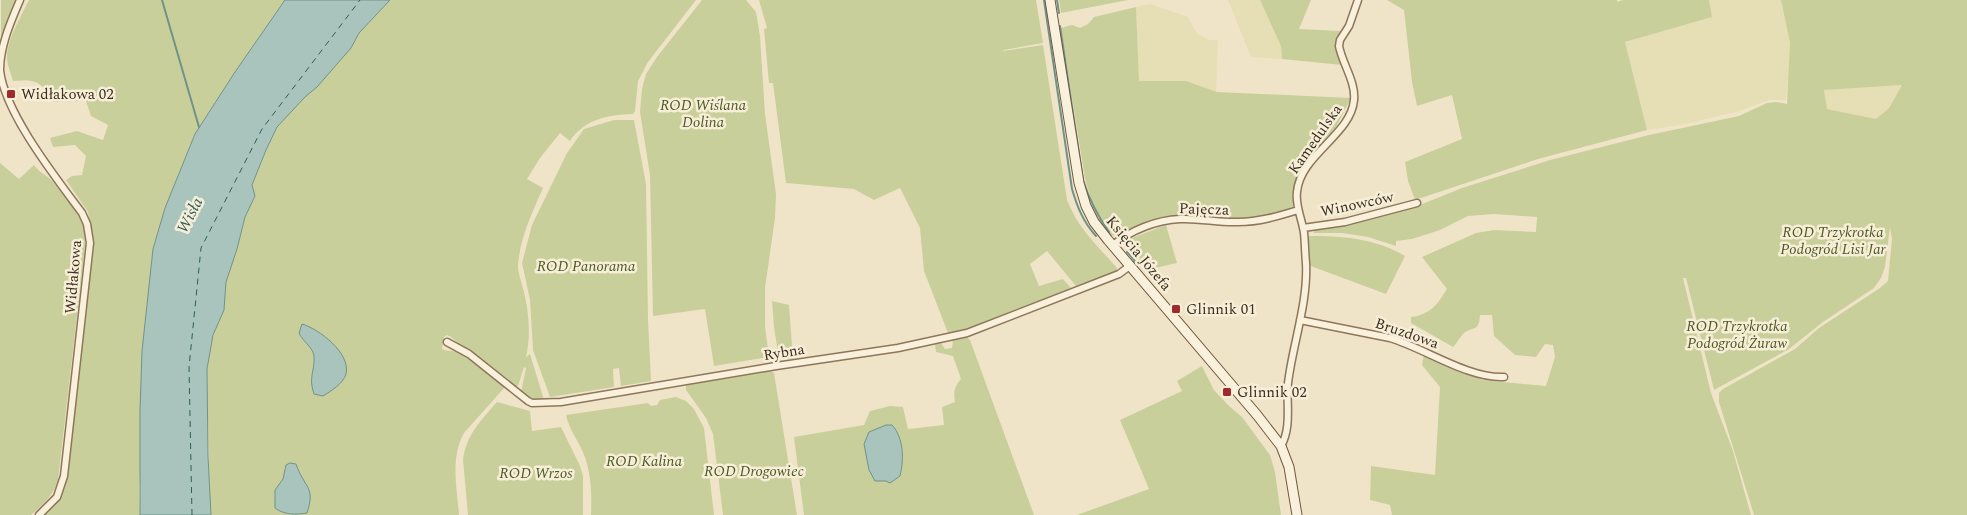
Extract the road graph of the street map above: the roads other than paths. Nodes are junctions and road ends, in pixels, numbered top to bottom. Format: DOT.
graph roads {
  1 [pos="20,0"];
  2 [pos="1050,0"];
  3 [pos="1358,0"];
  4 [pos="1417,203"];
  5 [pos="1298,210"];
  6 [pos="1303,228"];
  7 [pos="1113,246"];
  8 [pos="1131,265"];
  9 [pos="1300,320"];
  10 [pos="447,342"];
  11 [pos="1504,377"];
  12 [pos="1281,446"];
  13 [pos="38,515"];
  14 [pos="1297,515"];
  1 -- 13 [label="street, Widłakowa"];
  2 -- 7 [label="main road, Księcia Józefa"];
  3 -- 5 [label="street, Kamedulska"];
  4 -- 6 [label="street, Winowców"];
  5 -- 6 [label="street, Kamedulska"];
  5 -- 7 [label="street, Pajęcza"];
  6 -- 9 [label="street, Kamedulska"];
  7 -- 8 [label="main road, Księcia Józefa"];
  8 -- 10 [label="street, Rybna"];
  8 -- 12 [label="main road, Księcia Józefa"];
  9 -- 11 [label="street, Bruzdowa"];
  9 -- 12 [label="street, Kamedulska"];
  12 -- 14 [label="main road, Księcia Józefa"];
}
